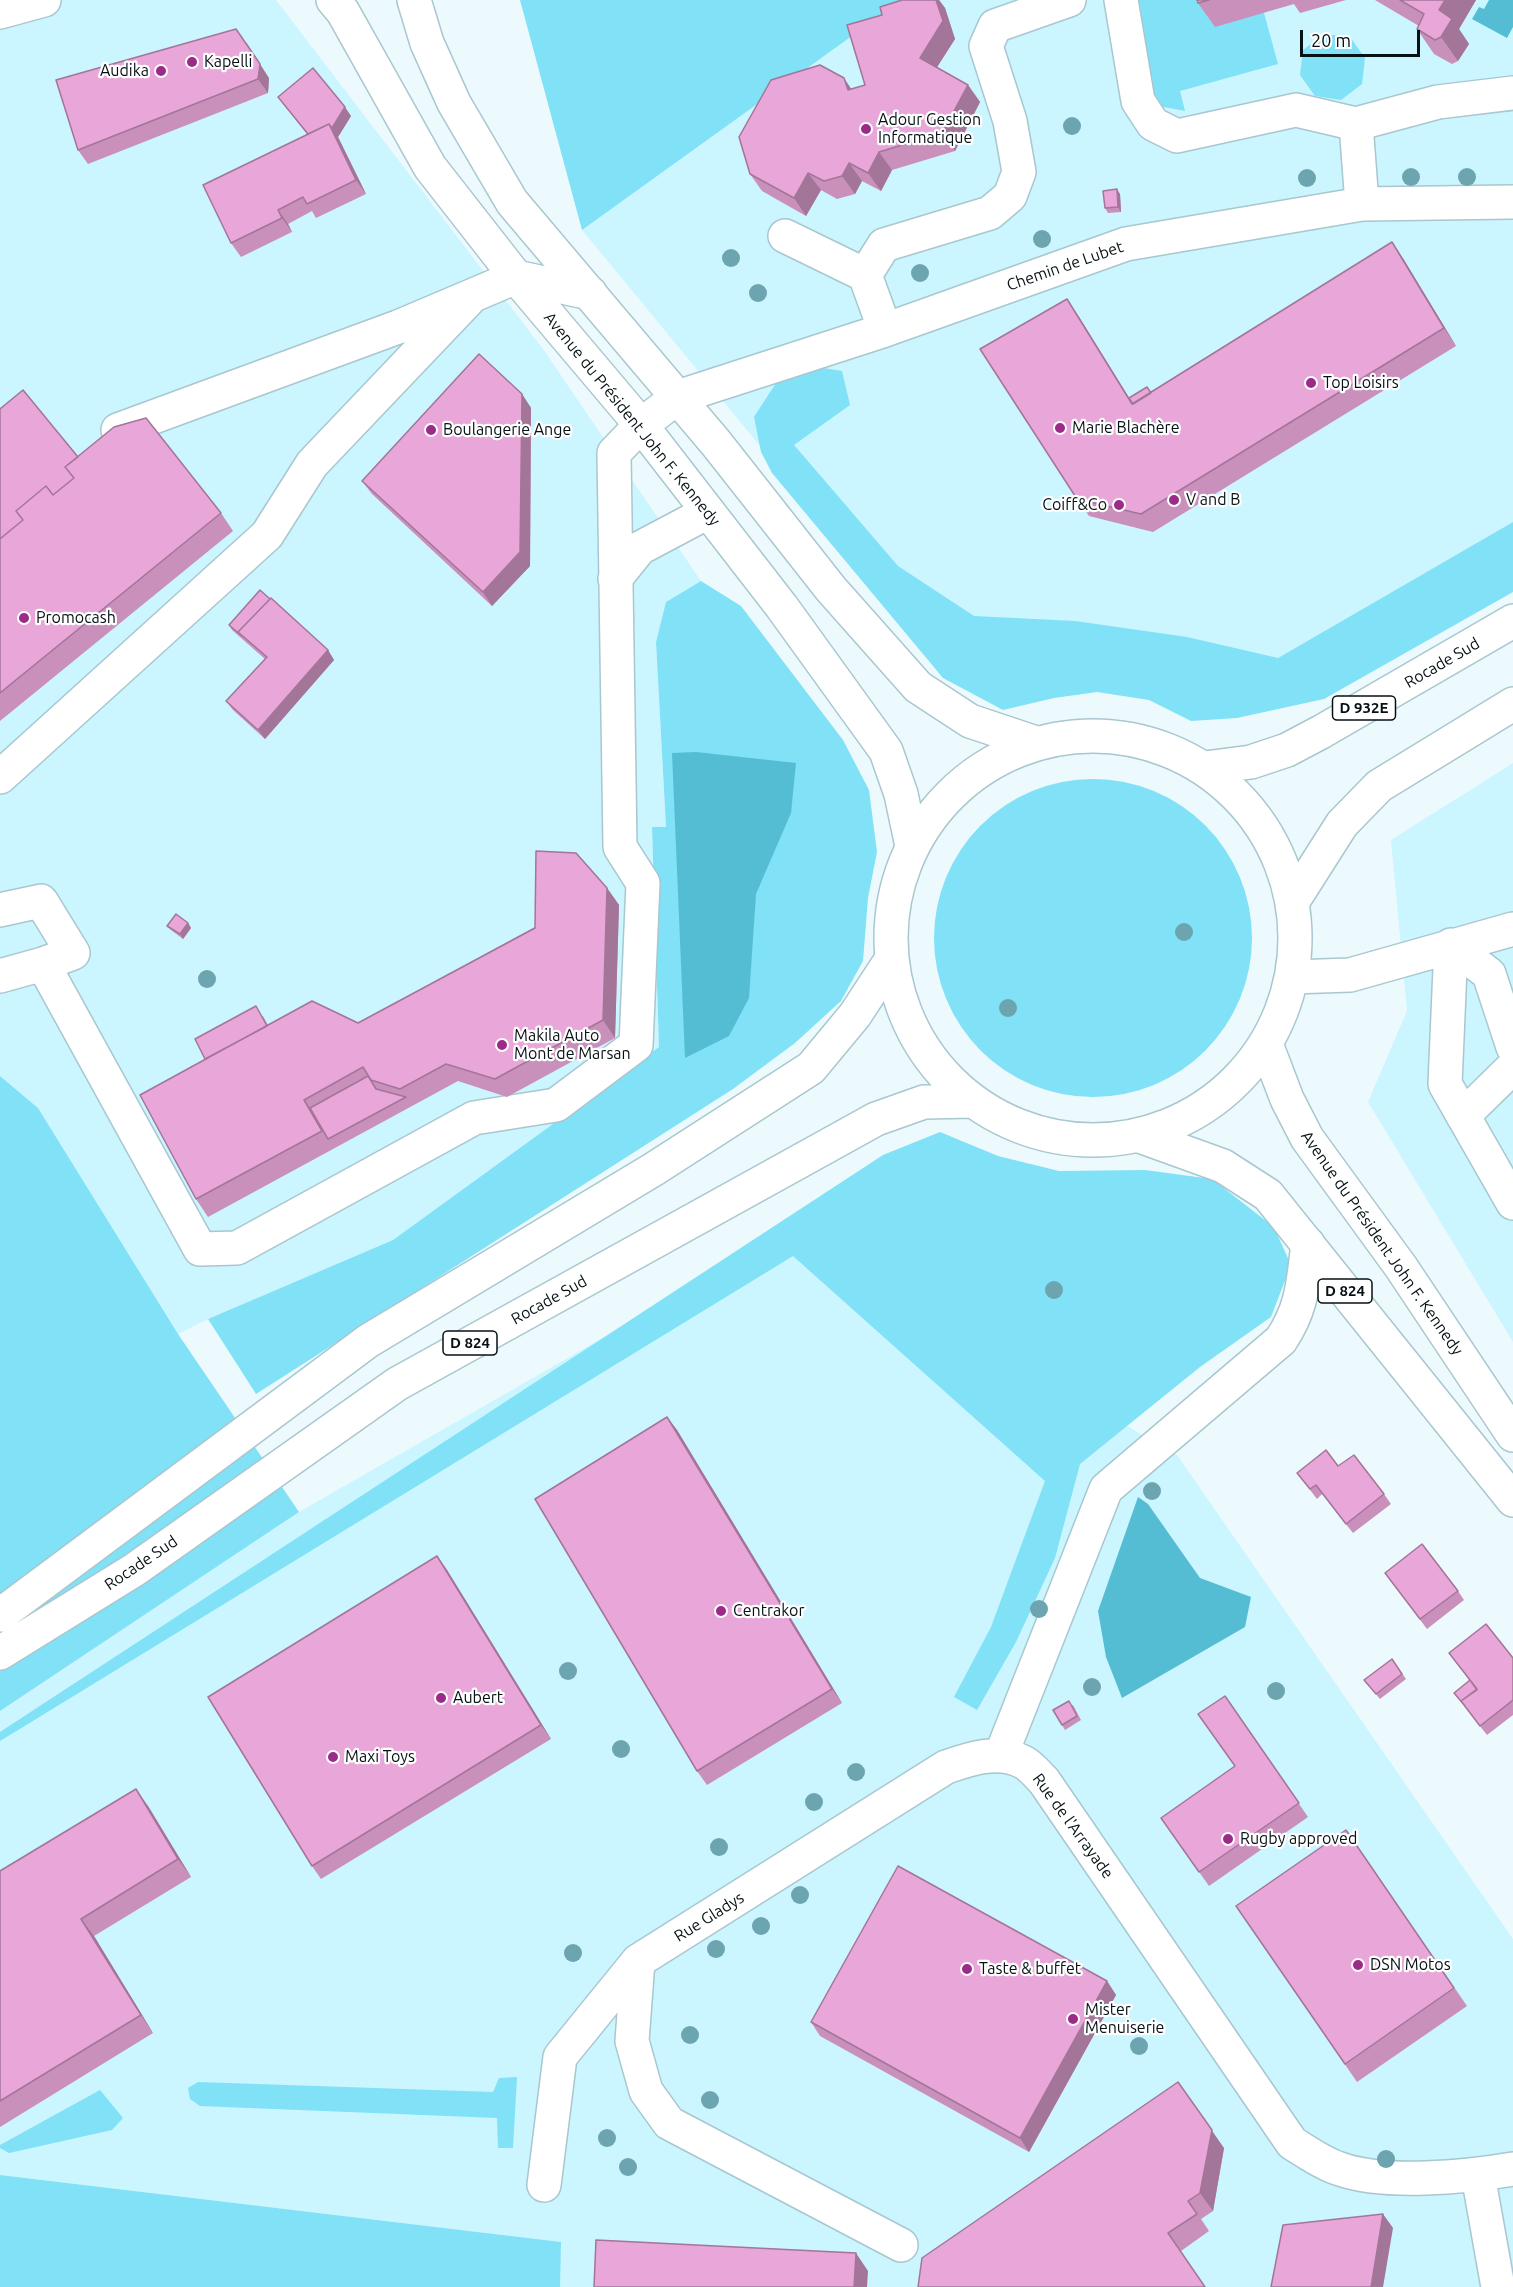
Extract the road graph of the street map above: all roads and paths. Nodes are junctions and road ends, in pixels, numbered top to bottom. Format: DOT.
graph roads {
  1 [pos="44,0"];
  2 [pos="333,0"];
  3 [pos="414,0"];
  4 [pos="1069,0"];
  5 [pos="1121,0"];
  6 [pos="0,12"];
  7 [pos="1513,93"];
  8 [pos="1356,124"];
  9 [pos="1513,202"];
  10 [pos="1362,204"];
  11 [pos="785,236"];
  12 [pos="865,275"];
  13 [pos="516,277"];
  14 [pos="590,293"];
  15 [pos="472,296"];
  16 [pos="885,330"];
  17 [pos="678,397"];
  18 [pos="641,425"];
  19 [pos="118,430"];
  20 [pos="708,512"];
  21 [pos="615,579"];
  22 [pos="1513,621"];
  23 [pos="1513,704"];
  24 [pos="1036,743"];
  25 [pos="1205,768"];
  26 [pos="0,777"];
  27 [pos="912,846"];
  28 [pos="1293,902"];
  29 [pos="0,910"];
  30 [pos="1513,929"];
  31 [pos="1451,945"];
  32 [pos="891,960"];
  33 [pos="43,964"];
  34 [pos="0,976"];
  35 [pos="1292,977"];
  36 [pos="1266,1044"];
  37 [pos="1513,1047"];
  38 [pos="1513,1067"];
  39 [pos="973,1101"];
  40 [pos="1463,1116"];
  41 [pos="1137,1135"];
  42 [pos="1513,1203"];
  43 [pos="1308,1245"];
  44 [pos="1513,1435"];
  45 [pos="1513,1500"];
  46 [pos="0,1615"];
  47 [pos="0,1653"];
  48 [pos="1000,1755"];
  49 [pos="638,1961"];
  50 [pos="1513,2169"];
  51 [pos="1478,2175"];
  52 [pos="544,2185"];
  53 [pos="901,2245"];
  54 [pos="1498,2287"];
  1 -- 6 [label="main road"];
  2 -- 13 [label="main road, Avenue du Président John F. Kennedy"];
  3 -- 14 [label="main road"];
  4 -- 12 [label="main road"];
  5 -- 8 [label="main road"];
  7 -- 8 [label="main road"];
  8 -- 10 [label="main road"];
  9 -- 10 [label="main road, Chemin de Lubet"];
  10 -- 16 [label="main road, Chemin de Lubet"];
  11 -- 12 [label="main road"];
  12 -- 16 [label="main road"];
  13 -- 14 [label="main road"];
  13 -- 15 [label="main road"];
  13 -- 18 [label="main road, Avenue du Président John F. Kennedy"];
  14 -- 17 [label="main road"];
  15 -- 19 [label="main road"];
  15 -- 26 [label="main road"];
  16 -- 17 [label="main road, Chemin de Lubet"];
  17 -- 18 [label="main road, Chemin de Lubet"];
  17 -- 24 [label="main road"];
  18 -- 20 [label="main road, Avenue du Président John F. Kennedy"];
  18 -- 21 [label="main road, Chemin de Lubet"];
  20 -- 21 [label="main road"];
  20 -- 27 [label="main road, Avenue du Président John F. Kennedy"];
  21 -- 33 [label="main road, Chemin de Lubet"];
  22 -- 25 [label="main road, Rocade Sud / D 932E"];
  23 -- 28 [label="main road"];
  24 -- 25 [label="main road"];
  24 -- 27 [label="main road"];
  25 -- 28 [label="main road"];
  27 -- 32 [label="main road"];
  28 -- 35 [label="main road"];
  29 -- 33 [label="main road"];
  30 -- 31 [label="main road"];
  31 -- 35 [label="main road"];
  31 -- 37 [label="main road"];
  31 -- 40 [label="main road"];
  32 -- 39 [label="main road"];
  32 -- 46 [label="main road"];
  33 -- 34 [label="main road"];
  35 -- 36 [label="main road"];
  36 -- 41 [label="main road"];
  36 -- 44 [label="main road, Avenue du Président John F. Kennedy"];
  38 -- 40 [label="main road"];
  39 -- 41 [label="main road"];
  39 -- 47 [label="main road, Rocade Sud / D 824"];
  40 -- 42 [label="main road"];
  41 -- 43 [label="main road, D 824"];
  43 -- 45 [label="main road, D 824"];
  43 -- 48 [label="main road"];
  48 -- 49 [label="main road, Rue Gladys"];
  48 -- 51 [label="main road, Rue de l'Arrayade"];
  49 -- 52 [label="main road, Rue Gladys"];
  49 -- 53 [label="main road"];
  50 -- 51 [label="main road, Rue de l'Arrayade"];
  51 -- 54 [label="main road"];
}
